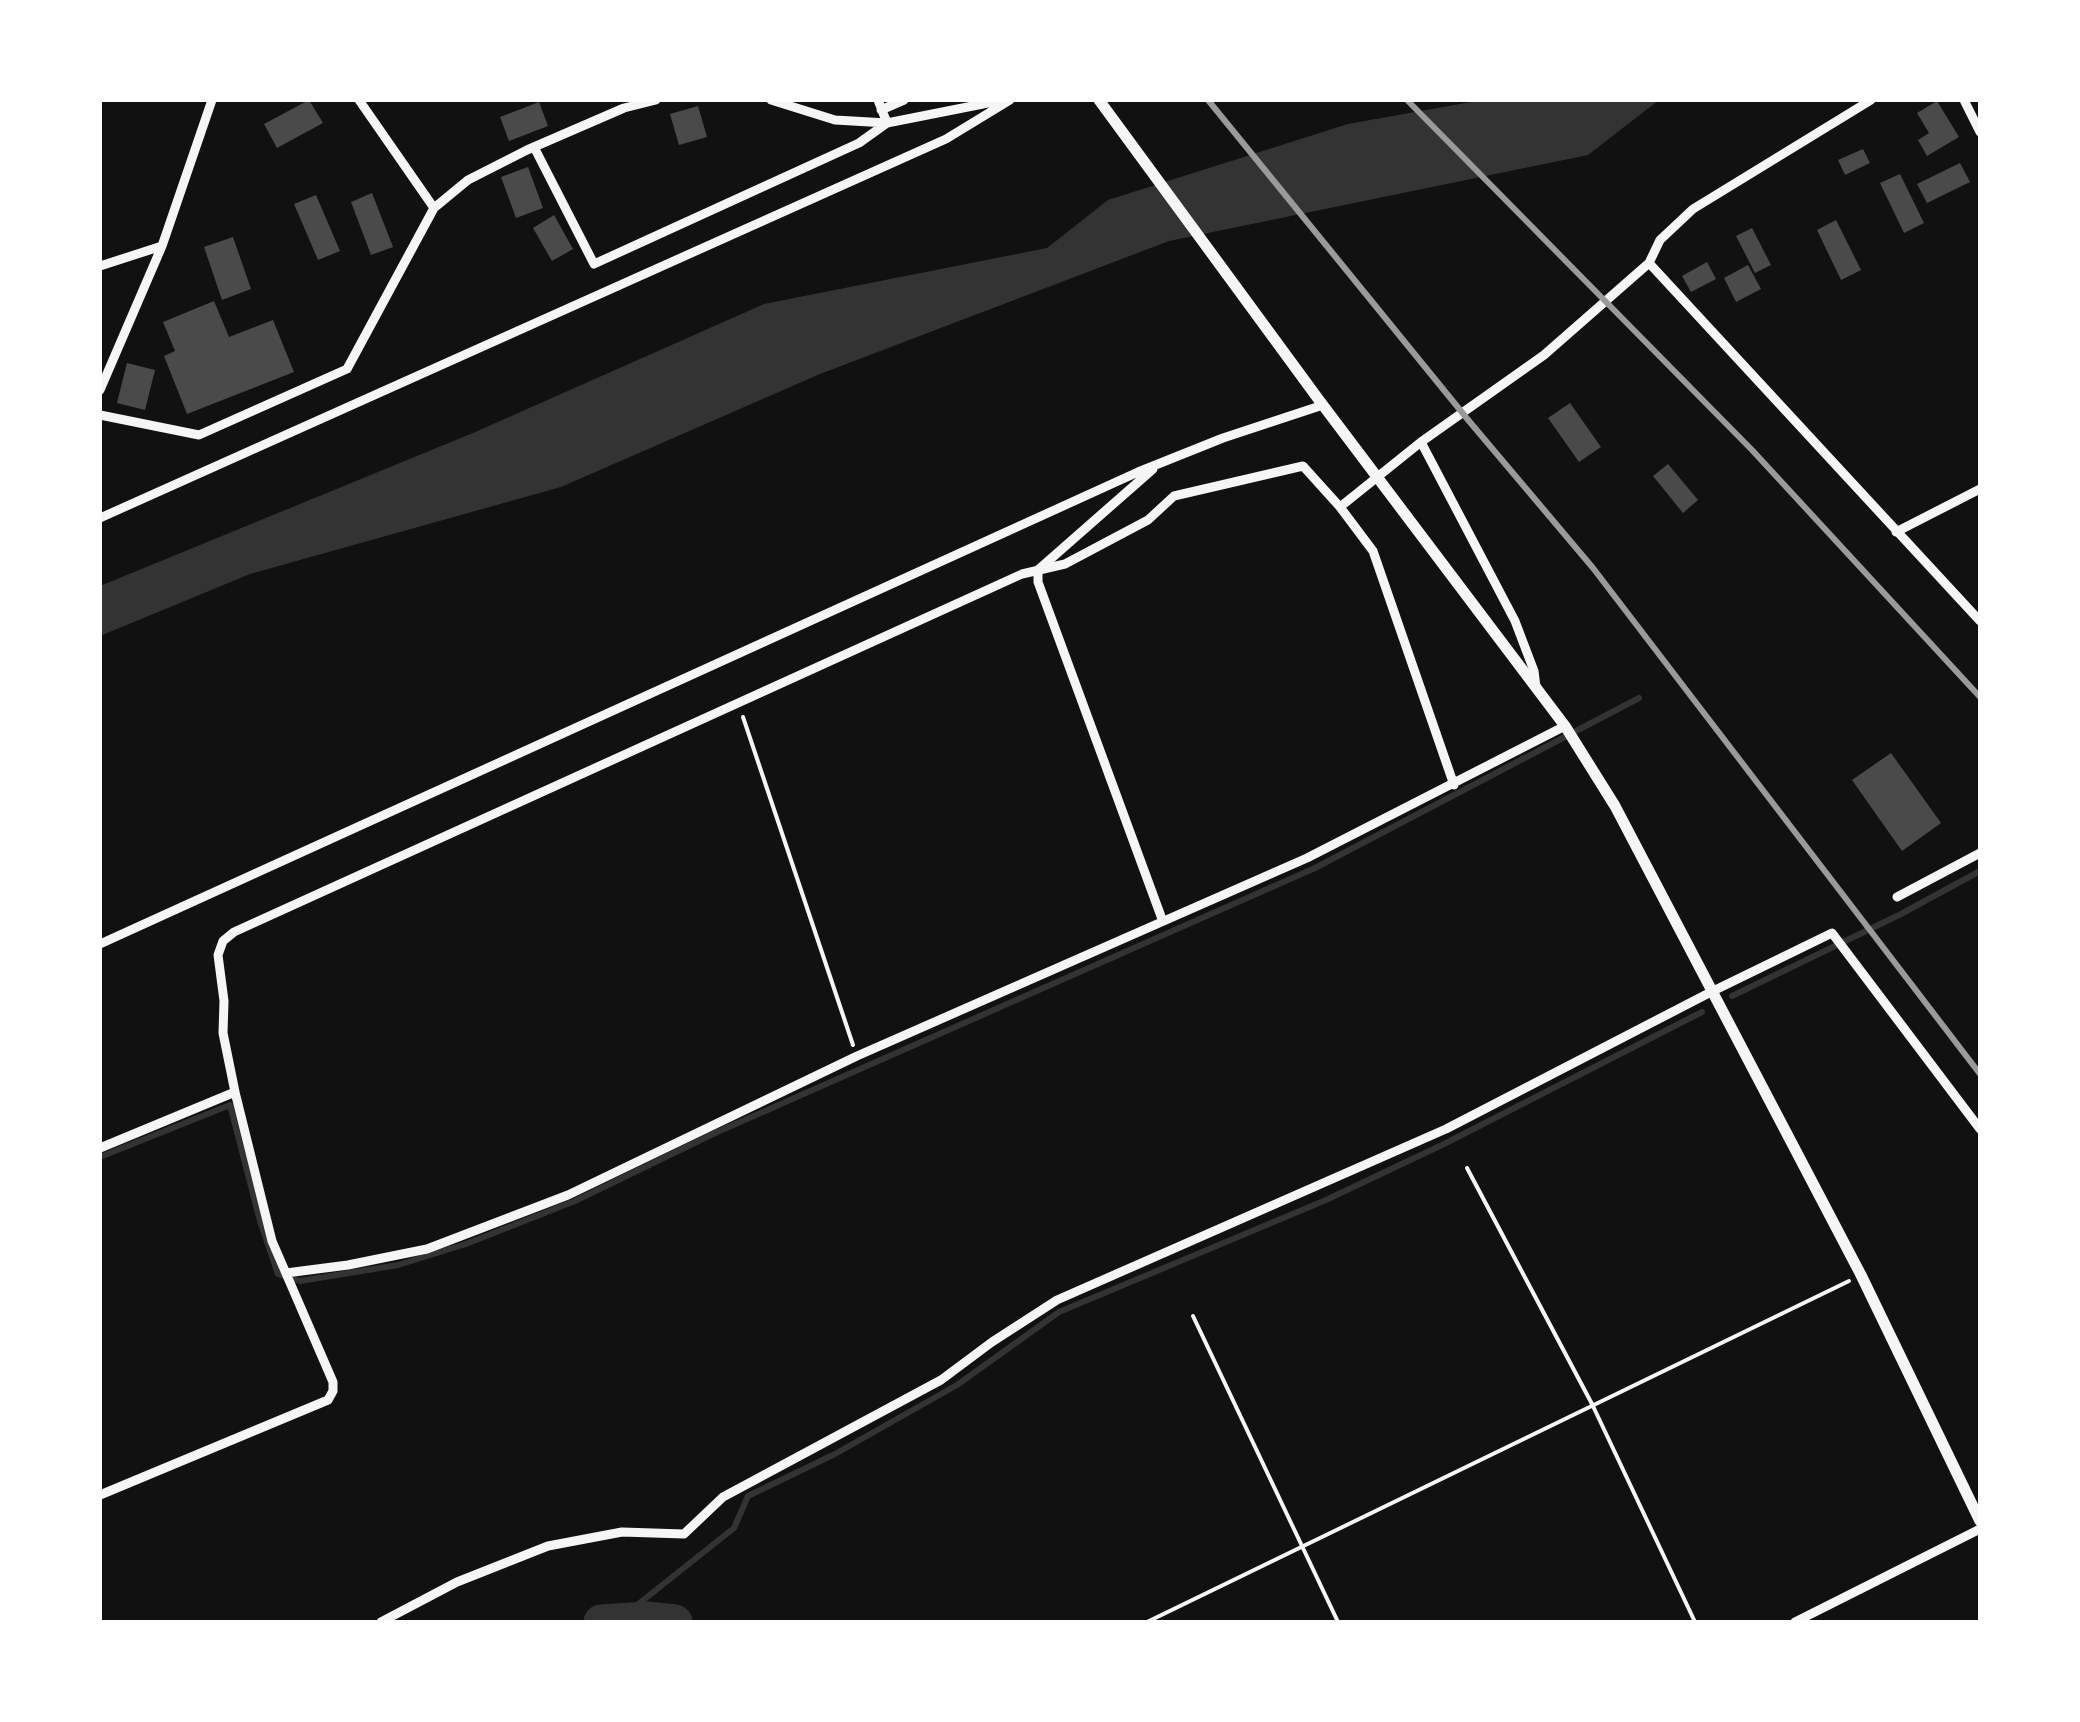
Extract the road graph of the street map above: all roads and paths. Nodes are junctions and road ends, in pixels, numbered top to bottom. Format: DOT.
graph roads {
  1 [pos="212,100"];
  2 [pos="360,100"];
  3 [pos="656,100"];
  4 [pos="772,100"];
  5 [pos="904,100"];
  6 [pos="1006,100"];
  7 [pos="1099,100"];
  8 [pos="1870,100"];
  9 [pos="1964,100"];
  10 [pos="879,105"];
  11 [pos="888,123"];
  12 [pos="1980,132"];
  13 [pos="534,147"];
  14 [pos="434,208"];
  15 [pos="162,246"];
  16 [pos="1648,263"];
  17 [pos="100,266"];
  18 [pos="100,390"];
  19 [pos="1321,402"];
  20 [pos="100,414"];
  21 [pos="1421,442"];
  22 [pos="1159,464"];
  23 [pos="1980,489"];
  24 [pos="1340,506"];
  25 [pos="100,518"];
  26 [pos="1896,532"];
  27 [pos="1038,570"];
  28 [pos="1980,621"];
  29 [pos="1536,686"];
  30 [pos="739,703"];
  31 [pos="1566,726"];
  32 [pos="1454,785"];
  33 [pos="1980,853"];
  34 [pos="1897,896"];
  35 [pos="1162,919"];
  36 [pos="100,944"];
  37 [pos="1711,992"];
  38 [pos="857,1056"];
  39 [pos="234,1092"];
  40 [pos="1980,1130"];
  41 [pos="100,1148"];
  42 [pos="1466,1168"];
  43 [pos="286,1273"];
  44 [pos="1861,1275"];
  45 [pos="1193,1316"];
  46 [pos="1592,1404"];
  47 [pos="100,1495"];
  48 [pos="1980,1525"];
  49 [pos="1304,1546"];
  50 [pos="381,1622"];
  51 [pos="1147,1622"];
  52 [pos="1338,1622"];
  53 [pos="1695,1622"];
  54 [pos="1796,1622"];
  1 -- 15 [label="street"];
  2 -- 14 [label="street"];
  3 -- 13 [label="street"];
  4 -- 11 [label="street"];
  5 -- 10 [label="street"];
  6 -- 11 [label="street"];
  6 -- 25 [label="street"];
  7 -- 19 [label="street"];
  8 -- 16 [label="street"];
  9 -- 12 [label="street"];
  10 -- 11 [label="street"];
  11 -- 13 [label="street"];
  13 -- 14 [label="street"];
  14 -- 20 [label="street"];
  15 -- 17 [label="street"];
  15 -- 18 [label="street"];
  16 -- 21 [label="street"];
  16 -- 26 [label="street"];
  19 -- 22 [label="street"];
  19 -- 29 [label="street"];
  21 -- 24 [label="street"];
  21 -- 29 [label="street"];
  22 -- 27 [label="street"];
  22 -- 36 [label="street"];
  23 -- 26 [label="street"];
  24 -- 27 [label="street"];
  24 -- 32 [label="street"];
  26 -- 28 [label="street"];
  27 -- 30 [label="street"];
  27 -- 35 [label="street"];
  29 -- 31 [label="street"];
  30 -- 38 [label="path"];
  30 -- 39 [label="street"];
  31 -- 32 [label="street"];
  31 -- 37 [label="street"];
  32 -- 35 [label="street"];
  33 -- 34 [label="street"];
  35 -- 38 [label="street"];
  37 -- 40 [label="street"];
  37 -- 44 [label="street"];
  37 -- 50 [label="street"];
  38 -- 43 [label="street"];
  39 -- 41 [label="street"];
  39 -- 43 [label="street"];
  42 -- 46 [label="path"];
  43 -- 47 [label="street"];
  44 -- 46 [label="path"];
  44 -- 48 [label="street"];
  45 -- 49 [label="path"];
  46 -- 49 [label="path"];
  46 -- 53 [label="path"];
  48 -- 54 [label="street"];
  49 -- 51 [label="path"];
  49 -- 52 [label="path"];
}
